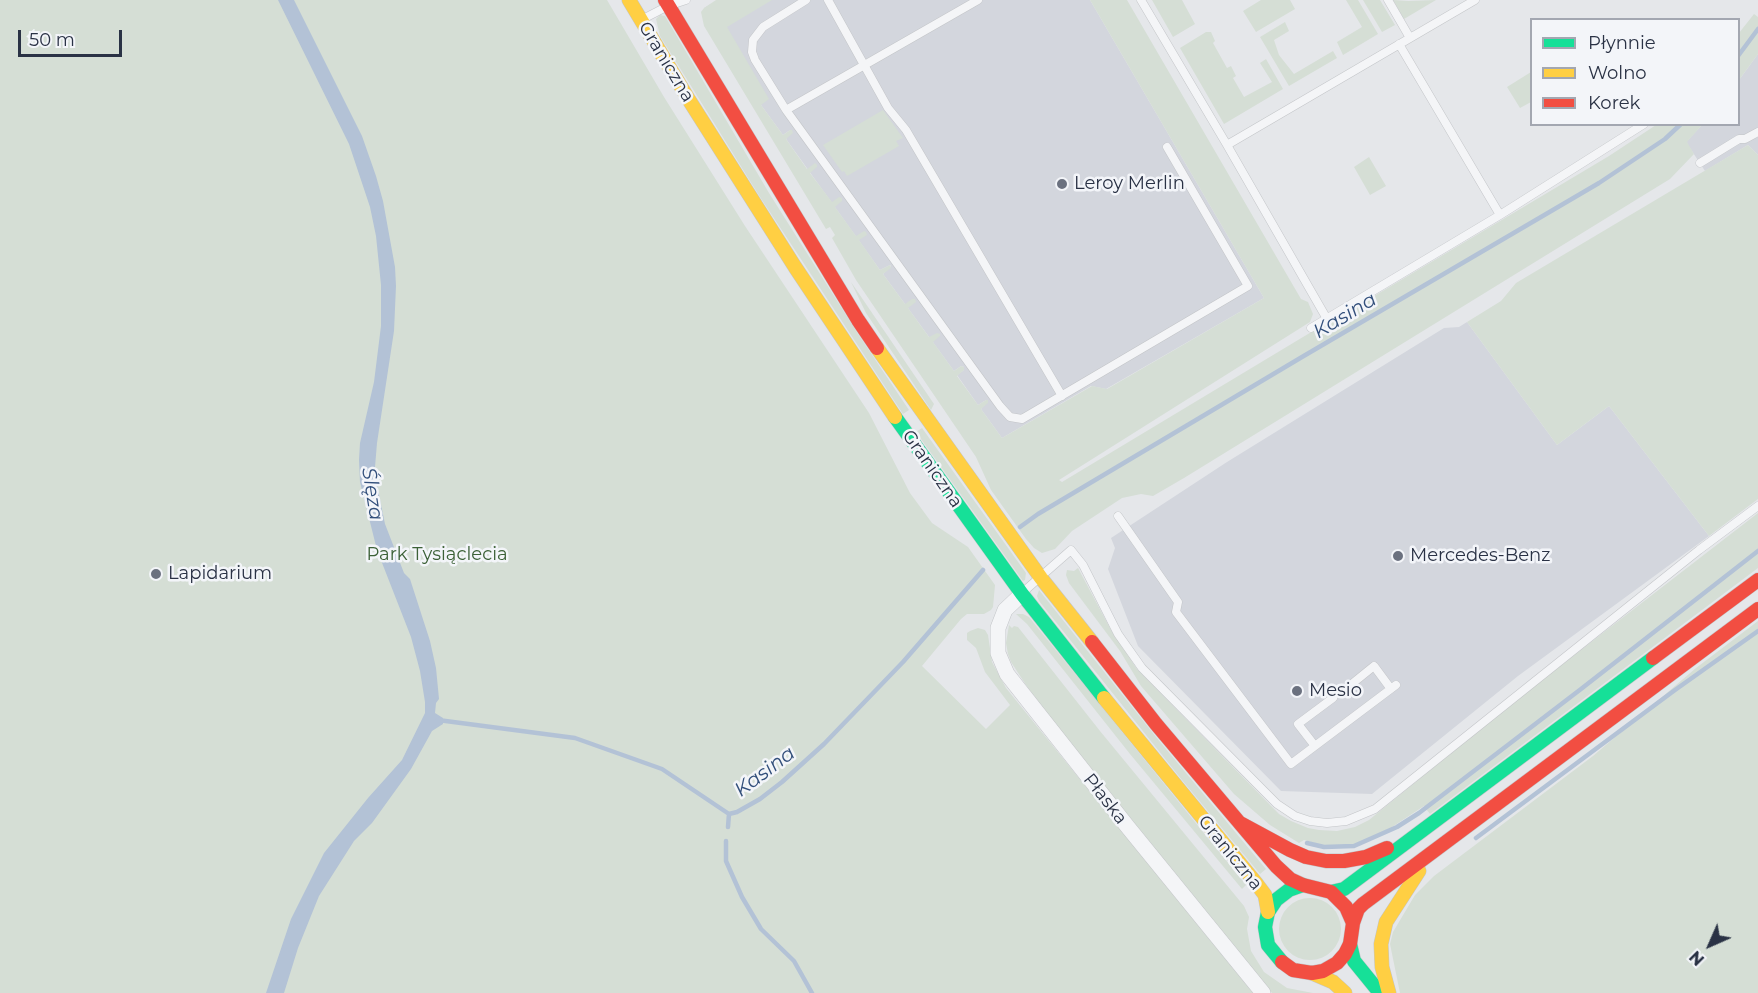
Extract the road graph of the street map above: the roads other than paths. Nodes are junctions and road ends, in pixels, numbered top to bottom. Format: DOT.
graph roads {
  1 [pos="686,0"];
  2 [pos="806,0"];
  3 [pos="828,0"];
  4 [pos="978,0"];
  5 [pos="1141,0"];
  6 [pos="1388,0"];
  7 [pos="1475,0"];
  8 [pos="632,1"];
  9 [pos="667,3"];
  10 [pos="641,20"];
  11 [pos="1410,38"];
  12 [pos="1399,44"];
  13 [pos="863,66"];
  14 [pos="786,110"];
  15 [pos="1641,126"];
  16 [pos="1758,132"];
  17 [pos="1227,145"];
  18 [pos="1167,147"];
  19 [pos="1700,164"];
  20 [pos="1500,215"];
  21 [pos="1327,319"];
  22 [pos="1311,328"];
  23 [pos="1062,396"];
  24 [pos="1758,506"];
  25 [pos="1118,516"];
  26 [pos="1041,578"];
  27 [pos="1758,580"];
  28 [pos="1022,594"];
  29 [pos="1758,609"];
  30 [pos="1353,683"];
  31 [pos="1333,698"];
  32 [pos="1315,746"];
  33 [pos="1240,823"];
  34 [pos="1417,835"];
  35 [pos="1431,853"];
  36 [pos="1303,885"];
  37 [pos="1331,892"];
  38 [pos="1268,912"];
  39 [pos="1353,923"];
  40 [pos="1350,944"];
  41 [pos="1312,973"];
  42 [pos="1263,993"];
  43 [pos="1346,993"];
  44 [pos="1380,993"];
  45 [pos="1389,993"];
  1 -- 9 [label="lane"];
  2 -- 14 [label="lane"];
  3 -- 13 [label="lane"];
  4 -- 13 [label="lane"];
  5 -- 17 [label="lane"];
  6 -- 11 [label="lane"];
  7 -- 11 [label="lane"];
  8 -- 10 [label="main road, Graniczna"];
  9 -- 10 [label="lane"];
  9 -- 26 [label="main road, Graniczna"];
  10 -- 28 [label="main road, Graniczna"];
  11 -- 12 [label="lane"];
  12 -- 17 [label="lane"];
  12 -- 20 [label="lane"];
  13 -- 14 [label="lane"];
  13 -- 23 [label="lane"];
  14 -- 23 [label="lane"];
  15 -- 20 [label="lane"];
  16 -- 19 [label="lane"];
  17 -- 21 [label="lane"];
  18 -- 23 [label="lane"];
  20 -- 21 [label="lane"];
  21 -- 22 [label="lane"];
  24 -- 26 [label="lane"];
  25 -- 32 [label="lane"];
  26 -- 28 [label="lane"];
  26 -- 33 [label="main road, Graniczna"];
  27 -- 34 [label="main road"];
  28 -- 38 [label="main road, Graniczna"];
  28 -- 42 [label="street, Płaska"];
  29 -- 35 [label="main road"];
  30 -- 32 [label="lane"];
  31 -- 32 [label="lane"];
  33 -- 34 [label="main road"];
  33 -- 36 [label="main road, Graniczna"];
  34 -- 37 [label="main road"];
  35 -- 39 [label="main road"];
  35 -- 45 [label="main road"];
  36 -- 37 [label="main road"];
  36 -- 38 [label="main road"];
  37 -- 39 [label="main road"];
  38 -- 41 [label="main road"];
  39 -- 40 [label="main road"];
  40 -- 41 [label="main road"];
  40 -- 44 [label="main road"];
  41 -- 43 [label="main road"];
}
